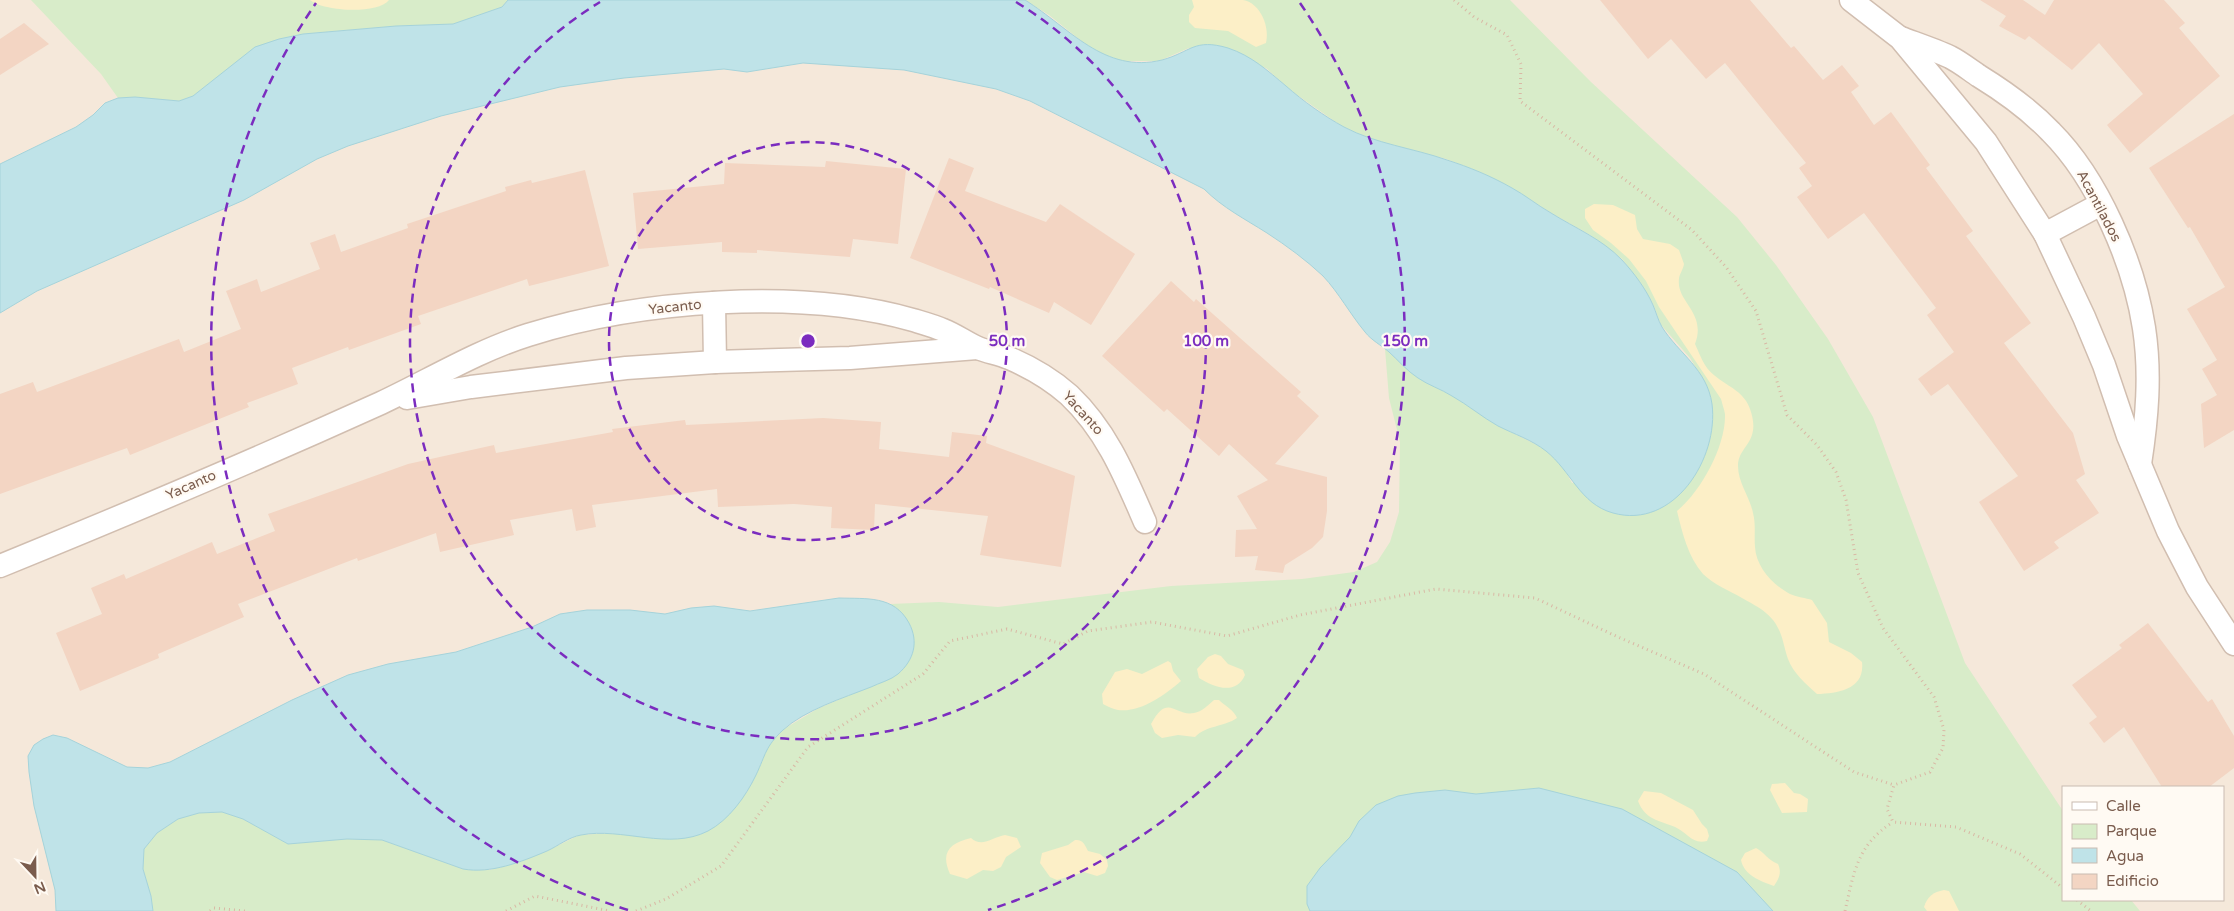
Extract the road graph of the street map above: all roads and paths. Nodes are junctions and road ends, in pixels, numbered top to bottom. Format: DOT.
graph roads {
  1 [pos="1454,0"];
  2 [pos="1850,0"];
  3 [pos="1900,38"];
  4 [pos="2101,204"];
  5 [pos="2045,234"];
  6 [pos="714,303"];
  7 [pos="978,348"];
  8 [pos="715,362"];
  9 [pos="382,402"];
  10 [pos="2140,465"];
  11 [pos="1145,522"];
  12 [pos="0,566"];
  13 [pos="2234,644"];
  14 [pos="1894,786"];
  15 [pos="1894,822"];
  16 [pos="2062,887"];
  17 [pos="2078,901"];
  18 [pos="210,911"];
  19 [pos="246,911"];
  20 [pos="506,911"];
  21 [pos="610,911"];
  22 [pos="636,911"];
  23 [pos="1845,911"];
  24 [pos="2091,911"];
  1 -- 14 [label="path"];
  2 -- 3 [label="street, Acantilados"];
  3 -- 4 [label="street, Acantilados"];
  3 -- 5 [label="street, Acantilados"];
  4 -- 5 [label="street"];
  4 -- 10 [label="street, Acantilados"];
  5 -- 10 [label="street, Acantilados"];
  6 -- 7 [label="street, Yacanto"];
  6 -- 8 [label="street"];
  6 -- 9 [label="street, Yacanto"];
  7 -- 8 [label="street, Yacanto"];
  7 -- 11 [label="street, Yacanto"];
  8 -- 9 [label="street, Yacanto"];
  9 -- 12 [label="street, Yacanto"];
  10 -- 13 [label="street, Acantilados"];
  14 -- 15 [label="path"];
  14 -- 22 [label="path"];
  15 -- 16 [label="path"];
  15 -- 23 [label="path"];
  17 -- 24 [label="path"];
  18 -- 19 [label="path"];
  20 -- 21 [label="path"];
}
